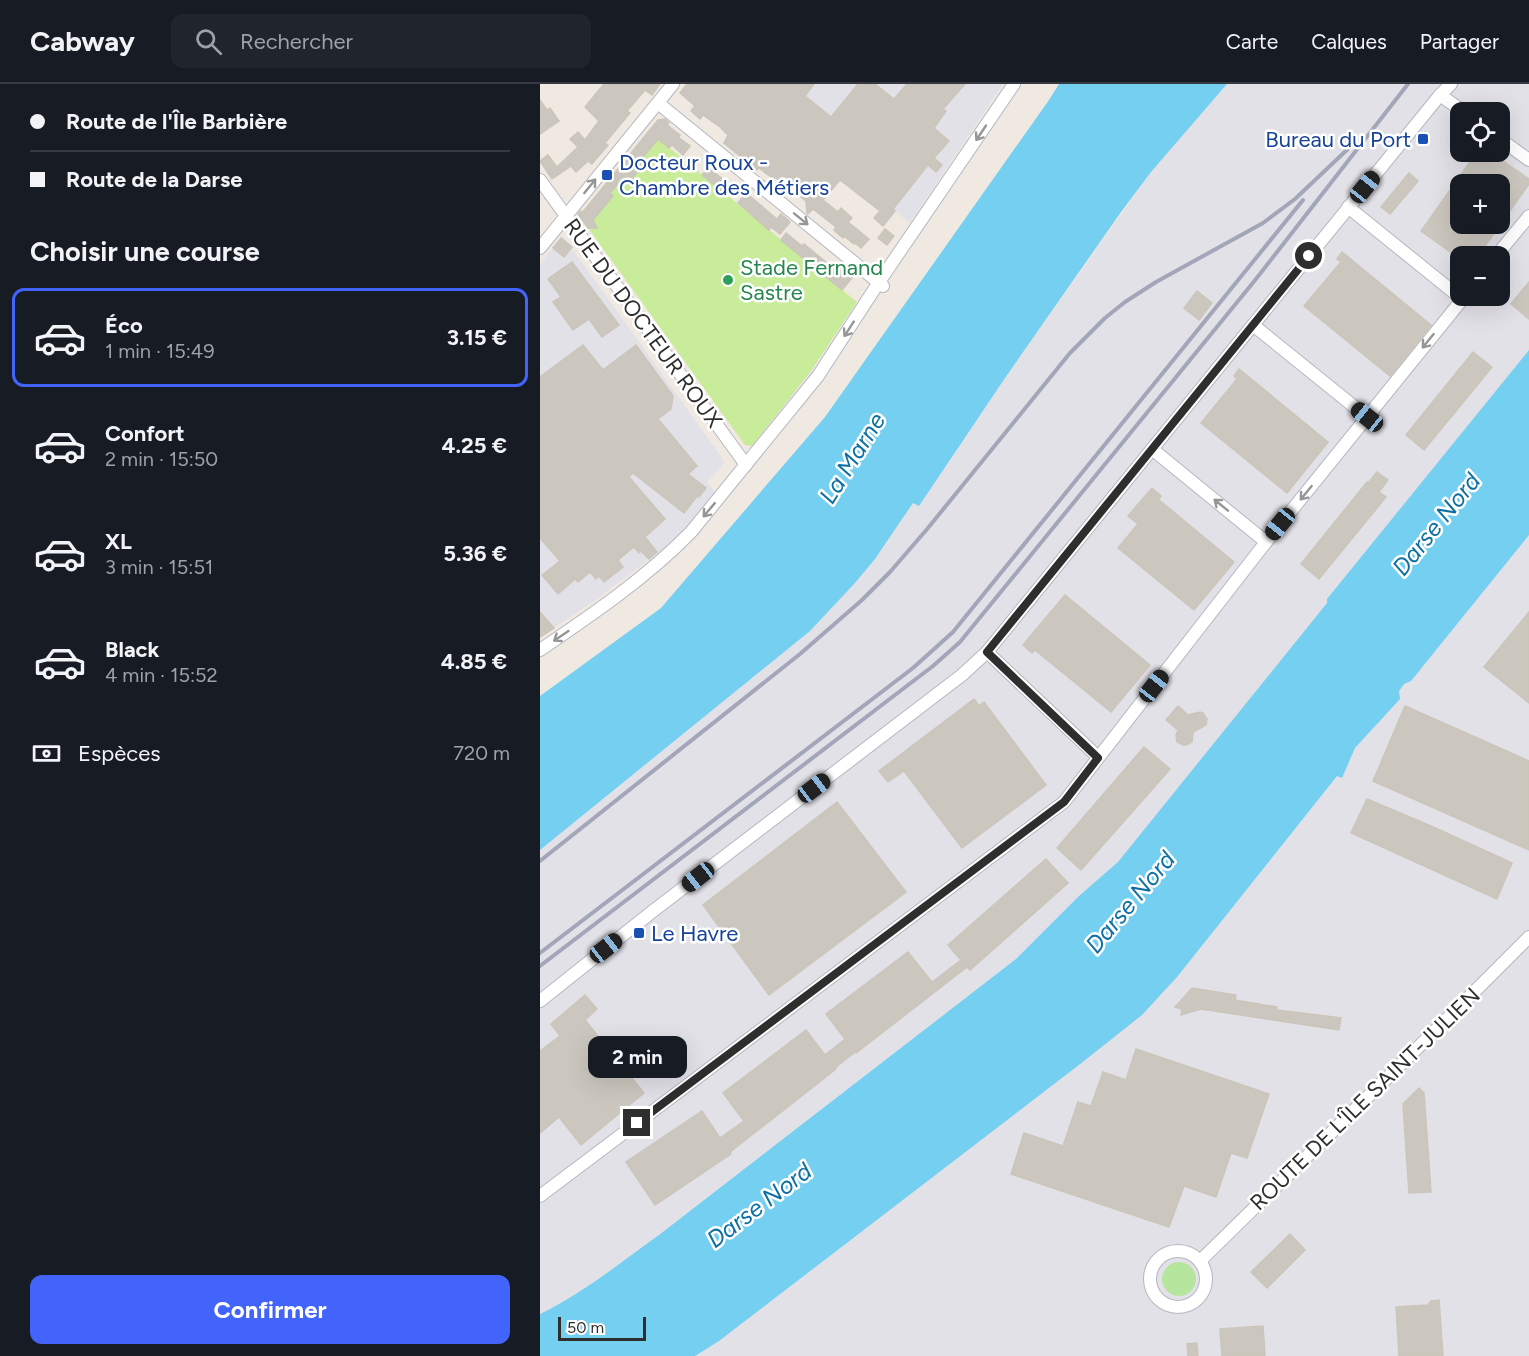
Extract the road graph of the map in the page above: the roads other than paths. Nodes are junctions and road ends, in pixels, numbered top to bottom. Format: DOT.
graph roads {
  1 [pos="674,84"];
  2 [pos="1014,84"];
  3 [pos="1451,84"];
  4 [pos="1443,89"];
  5 [pos="1455,102"];
  6 [pos="658,103"];
  7 [pos="1510,146"];
  8 [pos="1529,160"];
  9 [pos="540,180"];
  10 [pos="1348,207"];
  11 [pos="566,216"];
  12 [pos="1529,216"];
  13 [pos="1504,246"];
  14 [pos="540,248"];
  15 [pos="881,284"];
  16 [pos="1450,286"];
  17 [pos="1457,306"];
  18 [pos="1253,324"];
  19 [pos="1367,417"];
  20 [pos="1152,449"];
  21 [pos="746,465"];
  22 [pos="1266,542"];
  23 [pos="540,650"];
  24 [pos="987,652"];
  25 [pos="1098,758"];
  26 [pos="1529,937"];
  27 [pos="540,1000"];
  28 [pos="540,1196"];
  29 [pos="1200,1260"];
  1 -- 6 [label="street"];
  2 -- 15 [label="street, one-way"];
  3 -- 4 [label="street"];
  4 -- 5 [label="street"];
  4 -- 10 [label="street"];
  11 -- 6 [label="street, one-way"];
  6 -- 15 [label="street, one-way"];
  7 -- 8 [label="street"];
  9 -- 11 [label="street, RUE DU DOCTEUR ROUX"];
  10 -- 16 [label="street"];
  10 -- 18 [label="street"];
  11 -- 14 [label="street"];
  11 -- 21 [label="street, RUE DU DOCTEUR ROUX"];
  12 -- 13 [label="street"];
  15 -- 21 [label="street, one-way"];
  17 -- 19 [label="street, one-way"];
  18 -- 19 [label="street"];
  18 -- 20 [label="street"];
  19 -- 22 [label="street, one-way"];
  22 -- 20 [label="street, one-way"];
  20 -- 24 [label="street"];
  21 -- 23 [label="street, one-way"];
  22 -- 25 [label="street"];
  24 -- 25 [label="street"];
  24 -- 27 [label="street"];
  25 -- 28 [label="street"];
  26 -- 29 [label="street, ROUTE DE L'ÎLE SAINT-JULIEN"];
  29 -- 29 [label="street"];
}
